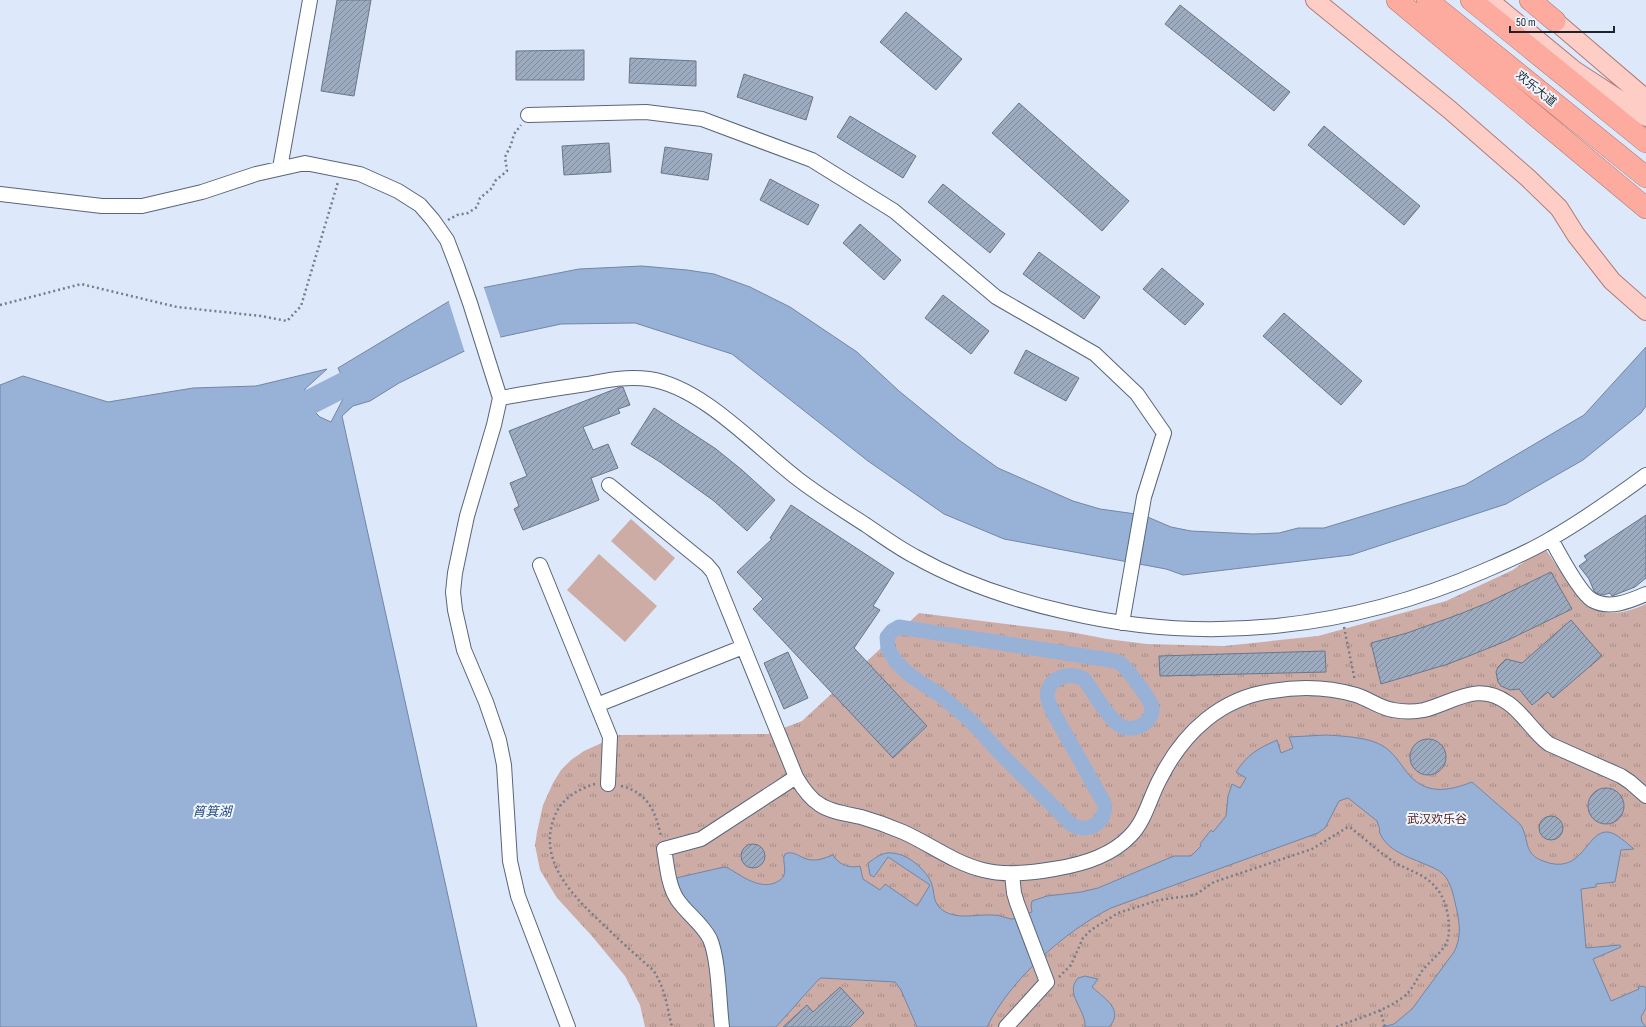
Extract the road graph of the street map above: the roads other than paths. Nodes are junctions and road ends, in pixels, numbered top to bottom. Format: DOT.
graph roads {
  1 [pos="310,0"];
  2 [pos="1315,0"];
  3 [pos="1397,0"];
  4 [pos="1427,0"];
  5 [pos="1440,0"];
  6 [pos="1471,0"];
  7 [pos="1489,0"];
  8 [pos="1530,0"];
  9 [pos="1555,21"];
  10 [pos="1646,99"];
  11 [pos="528,115"];
  12 [pos="1646,117"];
  13 [pos="1646,142"];
  14 [pos="280,168"];
  15 [pos="1646,170"];
  16 [pos="1646,177"];
  17 [pos="0,194"];
  18 [pos="1646,208"];
  19 [pos="1646,311"];
  20 [pos="500,398"];
  21 [pos="1646,475"];
  22 [pos="609,485"];
  23 [pos="1551,539"];
  24 [pos="540,565"];
  25 [pos="1646,594"];
  26 [pos="1122,623"];
  27 [pos="743,647"];
  28 [pos="597,705"];
  29 [pos="796,777"];
  30 [pos="608,784"];
  31 [pos="1646,796"];
  32 [pos="1012,874"];
  33 [pos="568,1027"];
  34 [pos="722,1027"];
  35 [pos="1006,1027"];
  1 -- 14 [label="street"];
  2 -- 19 [label="main road"];
  3 -- 18 [label="highway"];
  4 -- 16 [label="highway, 欢乐大道"];
  5 -- 15 [label="main road, 欢乐大道"];
  6 -- 13 [label="highway"];
  7 -- 12 [label="main road"];
  8 -- 9 [label="highway"];
  9 -- 10 [label="main road"];
  11 -- 26 [label="street"];
  14 -- 17 [label="street"];
  14 -- 20 [label="street"];
  20 -- 26 [label="street"];
  20 -- 33 [label="street"];
  21 -- 23 [label="street"];
  22 -- 27 [label="street"];
  23 -- 25 [label="street"];
  23 -- 26 [label="street"];
  24 -- 28 [label="street"];
  27 -- 28 [label="street"];
  27 -- 29 [label="street"];
  28 -- 30 [label="street"];
  29 -- 32 [label="street"];
  29 -- 34 [label="street"];
  31 -- 32 [label="street"];
  32 -- 35 [label="street"];
}
